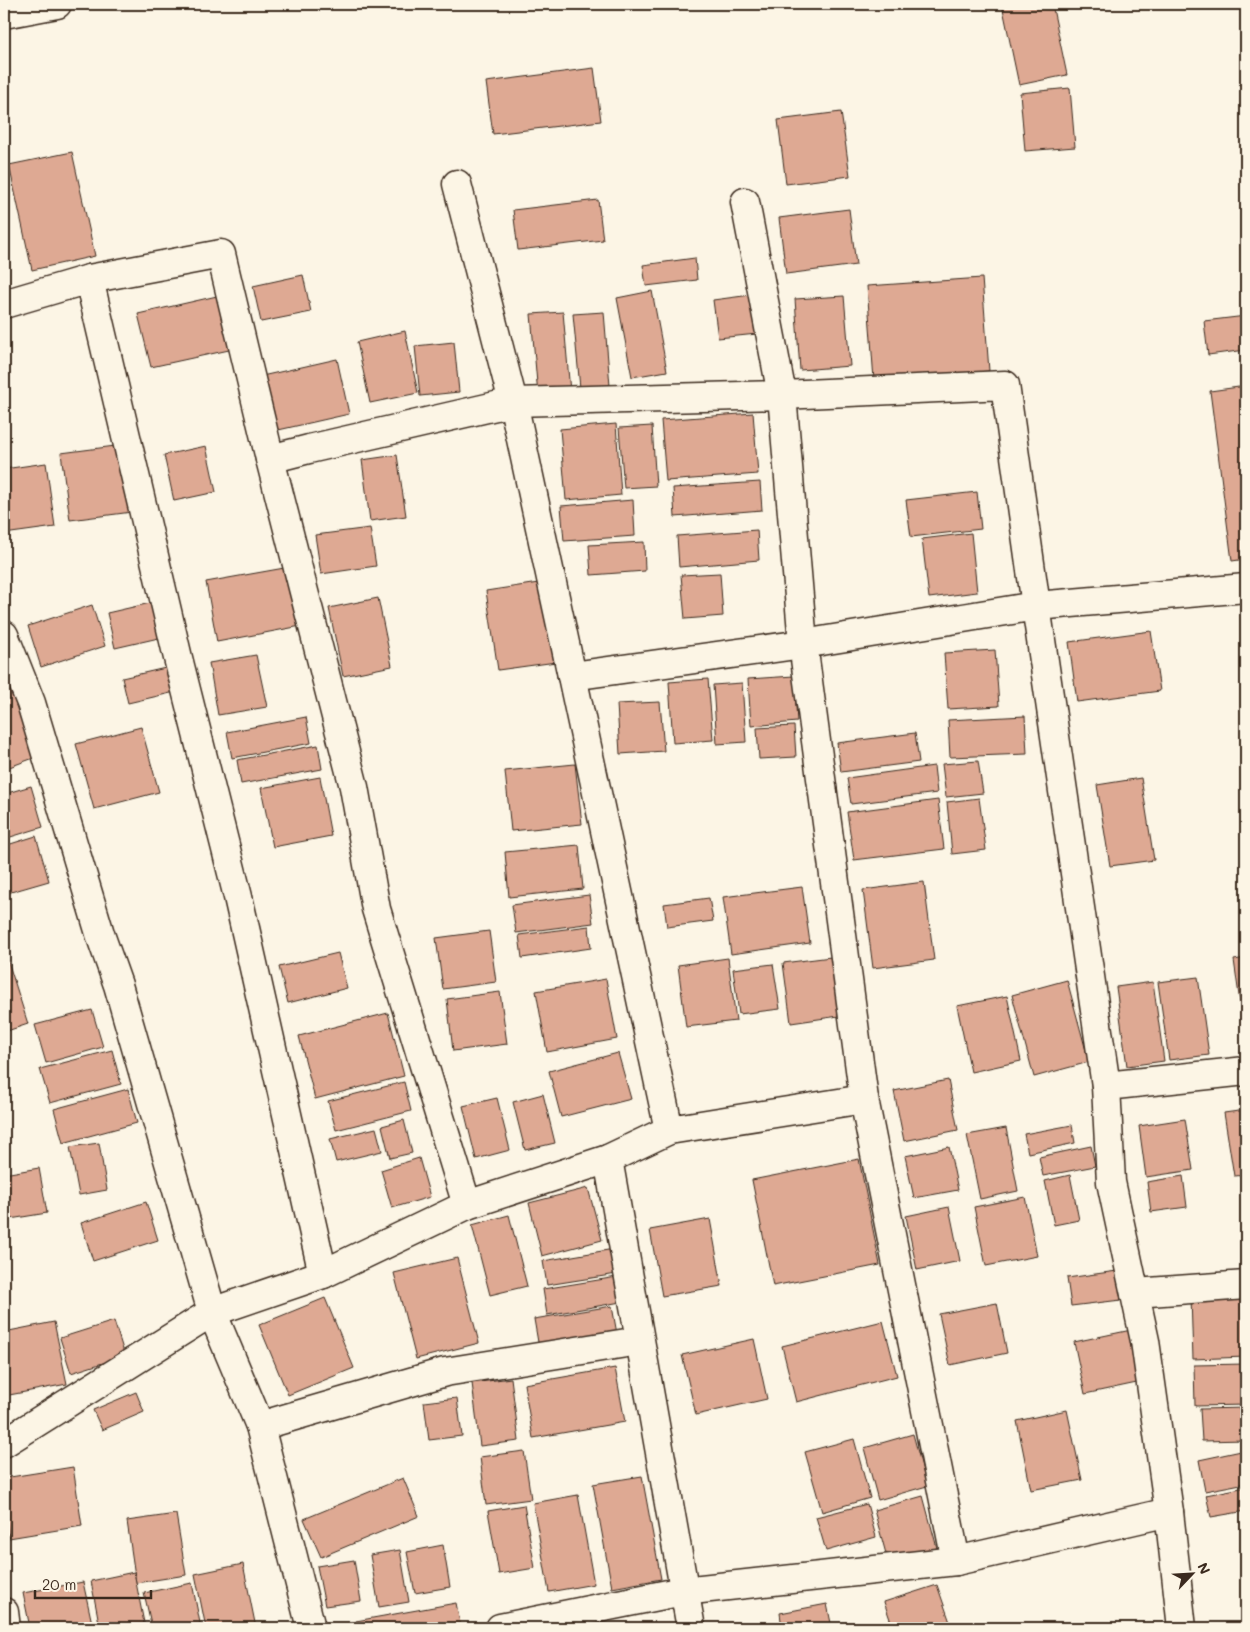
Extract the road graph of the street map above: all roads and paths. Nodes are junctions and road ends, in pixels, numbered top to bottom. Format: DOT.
graph roads {
  1 [pos="57,4"];
  2 [pos="4,14"];
  3 [pos="457,184"];
  4 [pos="745,202"];
  5 [pos="89,279"];
  6 [pos="4,304"];
  7 [pos="782,395"];
  8 [pos="513,402"];
  9 [pos="270,459"];
  10 [pos="1246,588"];
  11 [pos="1036,606"];
  12 [pos="4,635"];
  13 [pos="803,644"];
  14 [pos="572,676"];
  15 [pos="1246,1071"];
  16 [pos="1106,1086"];
  17 [pos="864,1099"];
  18 [pos="669,1130"];
  19 [pos="608,1159"];
  20 [pos="467,1206"];
  21 [pos="323,1274"];
  22 [pos="1246,1284"];
  23 [pos="1135,1293"];
  24 [pos="212,1312"];
  25 [pos="639,1341"];
  26 [pos="260,1426"];
  27 [pos="4,1443"];
  28 [pos="1169,1512"];
  29 [pos="956,1562"];
  30 [pos="683,1591"];
  31 [pos="4,1612"];
  32 [pos="6,1628"];
  33 [pos="311,1628"];
  34 [pos="500,1628"];
  35 [pos="691,1628"];
  36 [pos="1182,1628"];
  1 -- 2 [label="street"];
  3 -- 8 [label="street"];
  4 -- 7 [label="street"];
  5 -- 6 [label="street"];
  5 -- 9 [label="street"];
  5 -- 21 [label="street"];
  7 -- 8 [label="street"];
  7 -- 11 [label="street"];
  7 -- 13 [label="street"];
  8 -- 9 [label="street"];
  8 -- 14 [label="street"];
  9 -- 20 [label="street"];
  10 -- 11 [label="street"];
  11 -- 13 [label="street"];
  11 -- 16 [label="street"];
  12 -- 24 [label="street"];
  13 -- 14 [label="street"];
  13 -- 17 [label="street"];
  14 -- 18 [label="street"];
  15 -- 16 [label="street"];
  16 -- 23 [label="street"];
  17 -- 18 [label="street"];
  17 -- 29 [label="street"];
  18 -- 19 [label="street"];
  19 -- 20 [label="street"];
  19 -- 25 [label="street"];
  20 -- 21 [label="street"];
  21 -- 24 [label="street"];
  22 -- 23 [label="street"];
  23 -- 28 [label="street"];
  24 -- 26 [label="street"];
  24 -- 27 [label="street"];
  25 -- 26 [label="street"];
  25 -- 30 [label="street"];
  26 -- 33 [label="street"];
  28 -- 29 [label="street"];
  28 -- 36 [label="street"];
  29 -- 30 [label="street"];
  30 -- 34 [label="street"];
  30 -- 35 [label="street"];
  31 -- 32 [label="street"];
}
